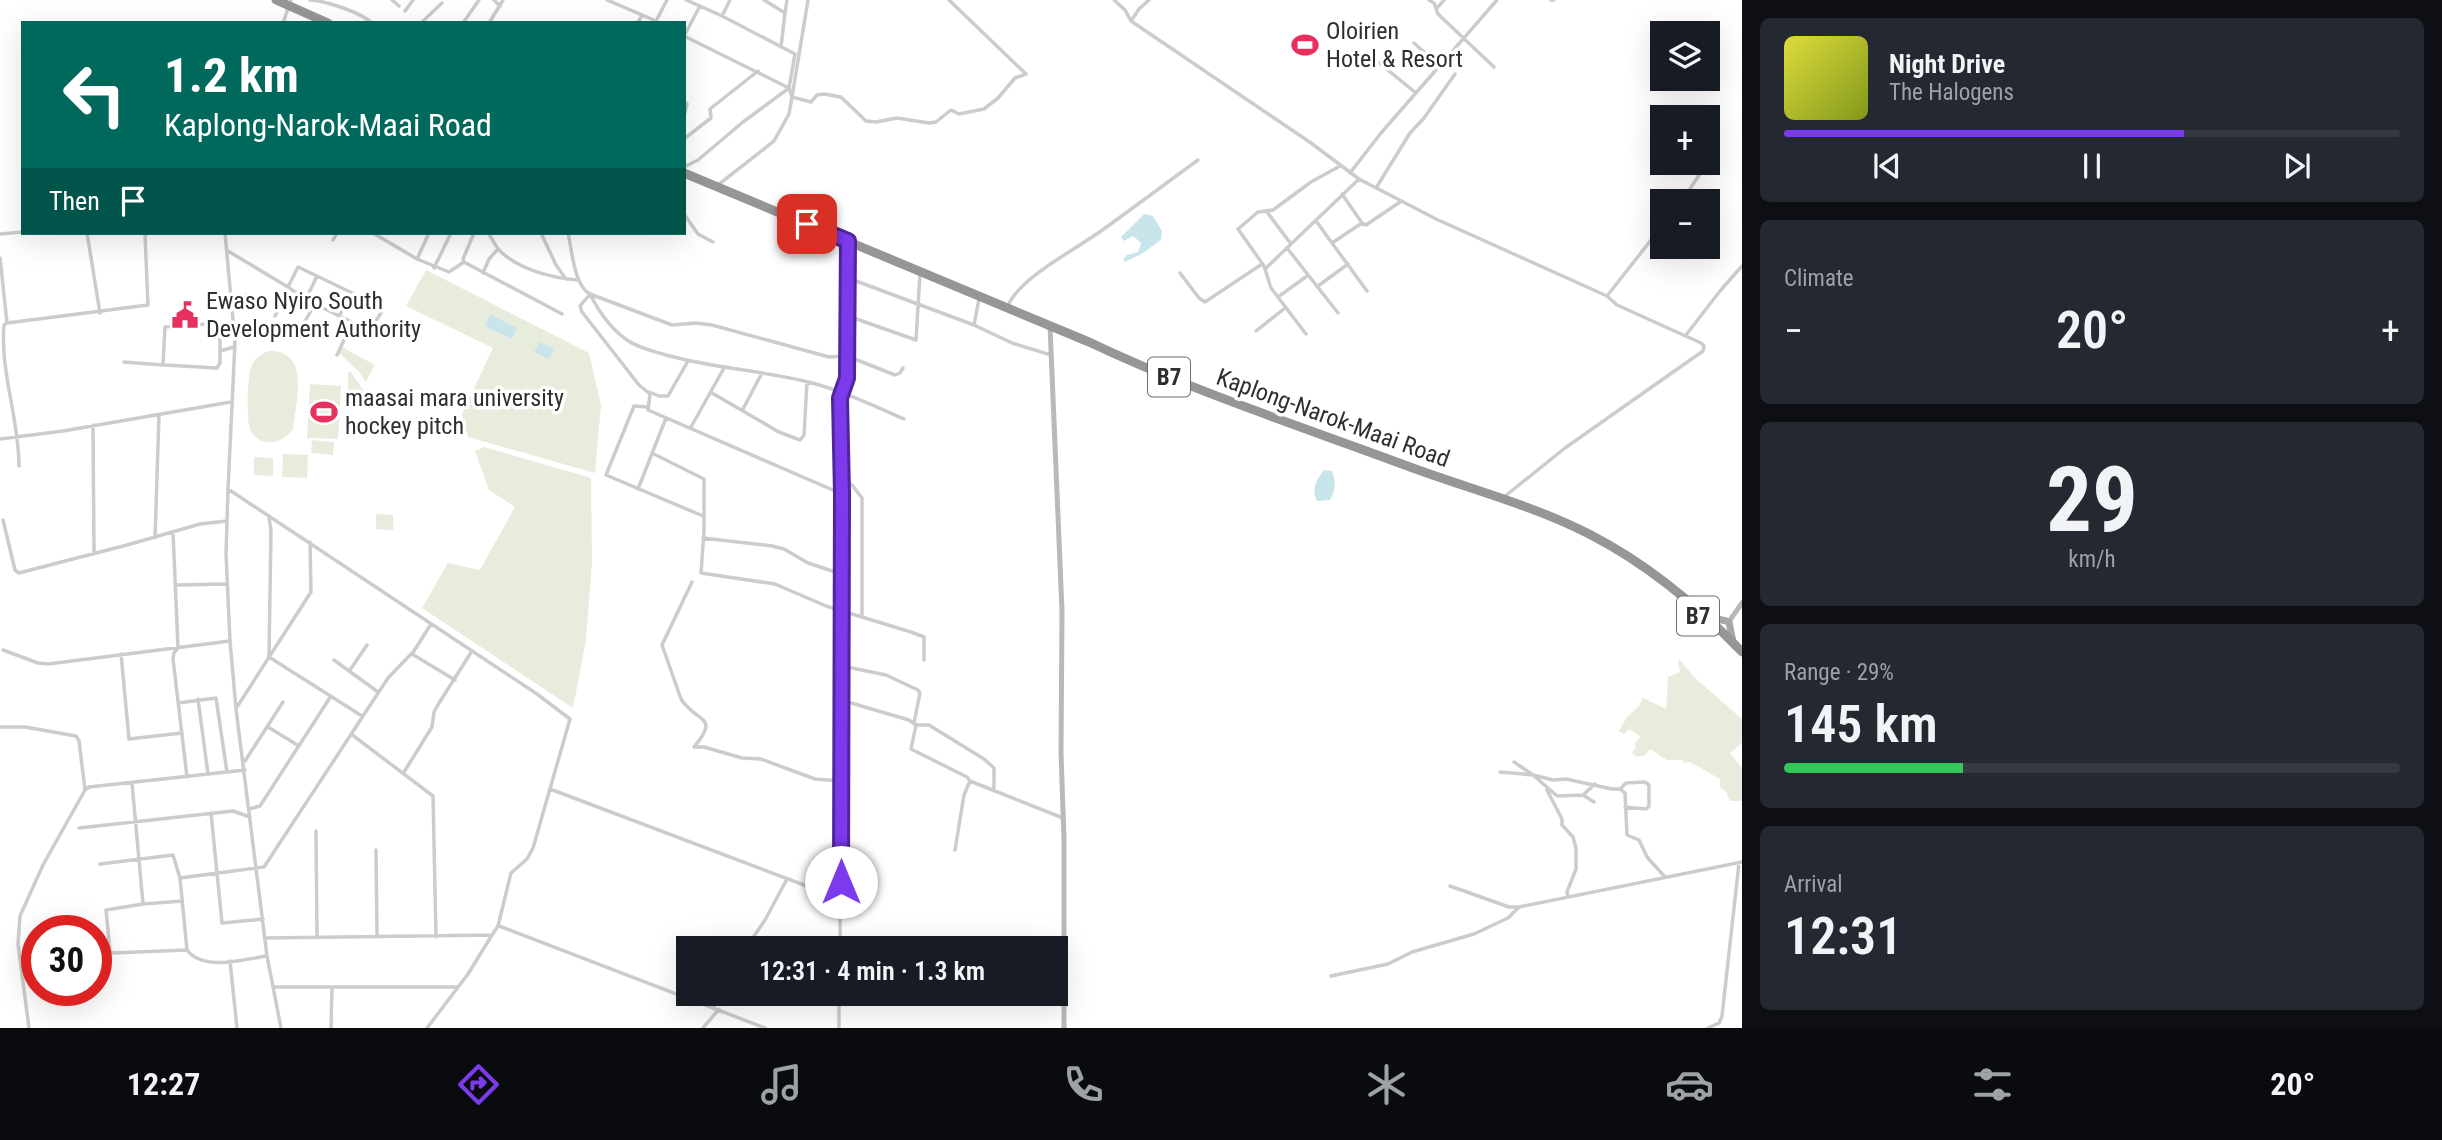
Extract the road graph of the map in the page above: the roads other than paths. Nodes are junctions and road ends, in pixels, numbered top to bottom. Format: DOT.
graph roads {
  1 [pos="276,0"];
  2 [pos="310,0"];
  3 [pos="392,0"];
  4 [pos="413,0"];
  5 [pos="479,0"];
  6 [pos="494,0"];
  7 [pos="503,0"];
  8 [pos="607,0"];
  9 [pos="667,0"];
  10 [pos="687,0"];
  11 [pos="730,0"];
  12 [pos="764,0"];
  13 [pos="786,0"];
  14 [pos="808,0"];
  15 [pos="949,0"];
  16 [pos="1114,0"];
  17 [pos="1149,0"];
  18 [pos="1429,0"];
  19 [pos="1444,0"];
  20 [pos="1497,0"];
  21 [pos="290,3"];
  22 [pos="442,3"];
  23 [pos="399,6"];
  24 [pos="500,6"];
  25 [pos="700,6"];
  26 [pos="1437,8"];
  27 [pos="405,11"];
  28 [pos="785,13"];
  29 [pos="642,16"];
  30 [pos="722,16"];
  31 [pos="284,21"];
  32 [pos="324,21"];
  33 [pos="370,21"];
  34 [pos="423,21"];
  35 [pos="464,21"];
  36 [pos="490,21"];
  37 [pos="639,21"];
  38 [pos="654,21"];
  39 [pos="656,21"];
  40 [pos="1131,21"];
  41 [pos="686,32"];
  42 [pos="686,37"];
  43 [pos="1464,39"];
  44 [pos="1414,43"];
  45 [pos="780,47"];
  46 [pos="1378,62"];
  47 [pos="1441,67"];
  48 [pos="1494,67"];
  49 [pos="758,71"];
  50 [pos="1455,74"];
  51 [pos="789,88"];
  52 [pos="1416,93"];
  53 [pos="792,97"];
  54 [pos="686,138"];
  55 [pos="1198,160"];
  56 [pos="686,166"];
  57 [pos="1340,166"];
  58 [pos="1350,173"];
  59 [pos="686,174"];
  60 [pos="1359,179"];
  61 [pos="716,186"];
  62 [pos="1376,188"];
  63 [pos="1342,194"];
  64 [pos="1400,202"];
  65 [pos="1266,211"];
  66 [pos="686,217"];
  67 [pos="1316,221"];
  68 [pos="1362,223"];
  69 [pos="21,232"];
  70 [pos="0,234"];
  71 [pos="87,235"];
  72 [pos="145,235"];
  73 [pos="225,235"];
  74 [pos="336,235"];
  75 [pos="382,235"];
  76 [pos="428,235"];
  77 [pos="450,235"];
  78 [pos="473,235"];
  79 [pos="489,235"];
  80 [pos="542,235"];
  81 [pos="568,235"];
  82 [pos="333,240"];
  83 [pos="848,241"];
  84 [pos="1650,241"];
  85 [pos="713,242"];
  86 [pos="1332,243"];
  87 [pos="1289,246"];
  88 [pos="498,249"];
  89 [pos="228,251"];
  90 [pos="0,258"];
  91 [pos="417,259"];
  92 [pos="464,262"];
  93 [pos="1348,264"];
  94 [pos="1264,266"];
  95 [pos="1742,266"];
  96 [pos="434,268"];
  97 [pos="920,272"];
  98 [pos="483,273"];
  99 [pos="1180,273"];
  100 [pos="1308,275"];
  101 [pos="317,276"];
  102 [pos="848,278"];
  103 [pos="566,279"];
  104 [pos="578,281"];
  105 [pos="1318,286"];
  106 [pos="288,287"];
  107 [pos="1367,291"];
  108 [pos="350,293"];
  109 [pos="590,294"];
  110 [pos="979,296"];
  111 [pos="1606,296"];
  112 [pos="1278,297"];
  113 [pos="306,299"];
  114 [pos="917,303"];
  115 [pos="268,304"];
  116 [pos="315,306"];
  117 [pos="1008,308"];
  118 [pos="1285,308"];
  119 [pos="265,310"];
  120 [pos="278,310"];
  121 [pos="100,313"];
  122 [pos="1338,313"];
  123 [pos="562,314"];
  124 [pos="275,316"];
  125 [pos="848,316"];
  126 [pos="339,317"];
  127 [pos="7,323"];
  128 [pos="304,323"];
  129 [pos="352,323"];
  130 [pos="974,325"];
  131 [pos="1050,326"];
  132 [pos="1256,331"];
  133 [pos="1306,334"];
  134 [pos="1686,335"];
  135 [pos="234,347"];
  136 [pos="220,351"];
  137 [pos="337,355"];
  138 [pos="1051,355"];
  139 [pos="847,356"];
  140 [pos="688,361"];
  141 [pos="124,362"];
  142 [pos="163,365"];
  143 [pos="724,368"];
  144 [pos="902,368"];
  145 [pos="762,373"];
  146 [pos="807,382"];
  147 [pos="844,391"];
  148 [pos="649,392"];
  149 [pos="712,393"];
  150 [pos="231,402"];
  151 [pos="647,407"];
  152 [pos="743,409"];
  153 [pos="159,415"];
  154 [pos="666,418"];
  155 [pos="904,419"];
  156 [pos="93,425"];
  157 [pos="691,428"];
  158 [pos="18,436"];
  159 [pos="0,439"];
  160 [pos="652,453"];
  161 [pos="19,466"];
  162 [pos="842,480"];
  163 [pos="228,489"];
  164 [pos="638,489"];
  165 [pos="842,494"];
  166 [pos="1503,499"];
  167 [pos="268,516"];
  168 [pos="704,516"];
  169 [pos="3,520"];
  170 [pos="227,521"];
  171 [pos="173,532"];
  172 [pos="155,538"];
  173 [pos="703,538"];
  174 [pos="310,542"];
  175 [pos="94,553"];
  176 [pos="841,574"];
  177 [pos="1656,575"];
  178 [pos="692,582"];
  179 [pos="228,584"];
  180 [pos="177,586"];
  181 [pos="1742,603"];
  182 [pos="842,611"];
  183 [pos="1702,614"];
  184 [pos="862,617"];
  185 [pos="1729,620"];
  186 [pos="431,624"];
  187 [pos="1719,632"];
  188 [pos="230,641"];
  189 [pos="1733,642"];
  190 [pos="367,645"];
  191 [pos="178,648"];
  192 [pos="3,650"];
  193 [pos="472,651"];
  194 [pos="121,654"];
  195 [pos="411,654"];
  196 [pos="1742,654"];
  197 [pos="269,657"];
  198 [pos="334,660"];
  199 [pos="924,660"];
  200 [pos="842,666"];
  201 [pos="350,670"];
  202 [pos="455,680"];
  203 [pos="379,692"];
  204 [pos="331,696"];
  205 [pos="198,699"];
  206 [pos="841,700"];
  207 [pos="284,702"];
  208 [pos="178,703"];
  209 [pos="236,709"];
  210 [pos="362,716"];
  211 [pos="915,724"];
  212 [pos="267,726"];
  213 [pos="0,727"];
  214 [pos="182,733"];
  215 [pos="351,734"];
  216 [pos="299,746"];
  217 [pos="244,762"];
  218 [pos="1514,762"];
  219 [pos="245,770"];
  220 [pos="228,772"];
  221 [pos="404,772"];
  222 [pos="1500,772"];
  223 [pos="208,775"];
  224 [pos="1533,775"];
  225 [pos="187,777"];
  226 [pos="841,781"];
  227 [pos="970,781"];
  228 [pos="132,783"];
  229 [pos="1595,784"];
  230 [pos="550,789"];
  231 [pos="1620,789"];
  232 [pos="85,790"];
  233 [pos="1547,790"];
  234 [pos="994,791"];
  235 [pos="1583,795"];
  236 [pos="1594,802"];
  237 [pos="1625,807"];
  238 [pos="249,809"];
  239 [pos="211,813"];
  240 [pos="250,817"];
  241 [pos="1063,818"];
  242 [pos="135,821"];
  243 [pos="79,828"];
  244 [pos="316,831"];
  245 [pos="376,850"];
  246 [pos="955,850"];
  247 [pos="138,858"];
  248 [pos="1740,863"];
  249 [pos="100,864"];
  250 [pos="256,869"];
  251 [pos="217,873"];
  252 [pos="180,877"];
  253 [pos="1665,877"];
  254 [pos="787,879"];
  255 [pos="1450,886"];
  256 [pos="1569,896"];
  257 [pos="841,899"];
  258 [pos="182,901"];
  259 [pos="143,904"];
  260 [pos="1519,907"];
  261 [pos="262,919"];
  262 [pos="498,926"];
  263 [pos="492,935"];
  264 [pos="377,936"];
  265 [pos="754,936"];
  266 [pos="840,936"];
  267 [pos="317,937"];
  268 [pos="436,937"];
  269 [pos="265,938"];
  270 [pos="187,950"];
  271 [pos="267,956"];
  272 [pos="230,961"];
  273 [pos="1331,976"];
  274 [pos="458,986"];
  275 [pos="273,987"];
  276 [pos="332,988"];
  277 [pos="839,1006"];
  278 [pos="716,1008"];
  279 [pos="29,1028"];
  280 [pos="237,1028"];
  281 [pos="281,1028"];
  282 [pos="331,1028"];
  283 [pos="427,1028"];
  284 [pos="703,1028"];
  285 [pos="765,1028"];
  286 [pos="839,1028"];
  287 [pos="1064,1028"];
  288 [pos="1708,1028"];
  1 -- 21 [label="highway"];
  2 -- 33 [label="street"];
  3 -- 23 [label="street"];
  4 -- 27 [label="street"];
  5 -- 35 [label="street"];
  6 -- 24 [label="street"];
  7 -- 24 [label="street"];
  8 -- 29 [label="street"];
  9 -- 39 [label="street"];
  10 -- 25 [label="street"];
  11 -- 30 [label="street"];
  12 -- 28 [label="street"];
  13 -- 28 [label="street"];
  14 -- 53 [label="street"];
  15 -- 53 [label="street"];
  16 -- 40 [label="street"];
  17 -- 40 [label="street"];
  18 -- 26 [label="street"];
  19 -- 26 [label="street"];
  20 -- 43 [label="street"];
  21 -- 31 [label="street"];
  21 -- 32 [label="highway"];
  22 -- 34 [label="street"];
  24 -- 36 [label="street"];
  25 -- 30 [label="street"];
  25 -- 41 [label="street"];
  26 -- 43 [label="street"];
  28 -- 45 [label="street"];
  29 -- 37 [label="street"];
  29 -- 38 [label="street"];
  30 -- 45 [label="street"];
  40 -- 57 [label="street"];
  42 -- 49 [label="street"];
  43 -- 47 [label="street"];
  43 -- 48 [label="street"];
  44 -- 47 [label="street"];
  45 -- 51 [label="street"];
  46 -- 52 [label="street"];
  47 -- 52 [label="street"];
  49 -- 51 [label="street"];
  49 -- 54 [label="street"];
  50 -- 62 [label="street"];
  51 -- 53 [label="street"];
  51 -- 56 [label="street"];
  52 -- 58 [label="street"];
  53 -- 61 [label="street"];
  55 -- 117 [label="street"];
  57 -- 58 [label="street"];
  57 -- 65 [label="street"];
  58 -- 60 [label="street"];
  59 -- 61 [label="highway, Kaplong-Narok-Maai Road / B7"];
  60 -- 62 [label="street"];
  60 -- 63 [label="street"];
  61 -- 83 [label="highway, Kaplong-Narok-Maai Road / B7"];
  62 -- 64 [label="street"];
  63 -- 67 [label="street"];
  63 -- 68 [label="street"];
  64 -- 68 [label="street"];
  64 -- 111 [label="street"];
  65 -- 87 [label="street"];
  65 -- 94 [label="street"];
  66 -- 85 [label="street"];
  67 -- 86 [label="street"];
  67 -- 87 [label="street"];
  68 -- 86 [label="street"];
  69 -- 70 [label="street"];
  71 -- 121 [label="street"];
  72 -- 121 [label="street"];
  73 -- 89 [label="street"];
  74 -- 82 [label="street"];
  75 -- 91 [label="street"];
  76 -- 91 [label="street"];
  77 -- 96 [label="street"];
  78 -- 92 [label="street"];
  79 -- 88 [label="street"];
  80 -- 103 [label="street"];
  81 -- 104 [label="street"];
  83 -- 97 [label="highway, Kaplong-Narok-Maai Road / B7"];
  83 -- 102 [label="street"];
  84 -- 111 [label="street"];
  86 -- 93 [label="street"];
  87 -- 94 [label="street"];
  87 -- 100 [label="street"];
  88 -- 98 [label="street"];
  88 -- 103 [label="street"];
  89 -- 106 [label="street"];
  89 -- 135 [label="street"];
  90 -- 127 [label="street"];
  91 -- 96 [label="street"];
  92 -- 96 [label="street"];
  92 -- 98 [label="street"];
  93 -- 105 [label="street"];
  93 -- 107 [label="street"];
  94 -- 99 [label="street"];
  94 -- 112 [label="street"];
  95 -- 134 [label="street"];
  97 -- 110 [label="highway, Kaplong-Narok-Maai Road / B7"];
  97 -- 114 [label="street"];
  98 -- 123 [label="street"];
  100 -- 105 [label="street"];
  100 -- 112 [label="street"];
  101 -- 106 [label="street"];
  101 -- 108 [label="street"];
  101 -- 113 [label="street"];
  102 -- 114 [label="street"];
  102 -- 125 [label="street"];
  103 -- 104 [label="street"];
  104 -- 109 [label="street"];
  105 -- 122 [label="street"];
  106 -- 113 [label="street"];
  108 -- 126 [label="street"];
  108 -- 129 [label="street"];
  109 -- 139 [label="street"];
  109 -- 140 [label="street"];
  109 -- 148 [label="street"];
  110 -- 117 [label="highway, Kaplong-Narok-Maai Road / B7"];
  110 -- 130 [label="street"];
  111 -- 134 [label="street"];
  112 -- 118 [label="street"];
  113 -- 116 [label="street"];
  114 -- 125 [label="street"];
  114 -- 130 [label="street"];
  115 -- 119 [label="street"];
  116 -- 126 [label="street"];
  116 -- 128 [label="street"];
  117 -- 131 [label="highway, Kaplong-Narok-Maai Road / B7"];
  118 -- 132 [label="street"];
  118 -- 133 [label="street"];
  120 -- 124 [label="street"];
  121 -- 127 [label="street"];
  125 -- 139 [label="street"];
  126 -- 129 [label="street"];
  127 -- 158 [label="street"];
  129 -- 137 [label="street"];
  130 -- 138 [label="street"];
  131 -- 138 [label="street"];
  131 -- 166 [label="highway, Kaplong-Narok-Maai Road / B7"];
  134 -- 166 [label="street"];
  135 -- 136 [label="street"];
  135 -- 150 [label="street"];
  136 -- 142 [label="street"];
  136 -- 142 [label="street"];
  138 -- 241 [label="street"];
  139 -- 144 [label="street"];
  139 -- 147 [label="street"];
  140 -- 143 [label="street"];
  140 -- 148 [label="street"];
  141 -- 142 [label="street"];
  143 -- 145 [label="street"];
  143 -- 149 [label="street"];
  145 -- 146 [label="street"];
  145 -- 152 [label="street"];
  146 -- 147 [label="street"];
  146 -- 152 [label="street"];
  147 -- 155 [label="street"];
  147 -- 162 [label="street"];
  148 -- 151 [label="street"];
  149 -- 152 [label="street"];
  149 -- 157 [label="street"];
  150 -- 153 [label="street"];
  150 -- 163 [label="street"];
  151 -- 154 [label="street"];
  151 -- 164 [label="street"];
  153 -- 156 [label="street"];
  153 -- 172 [label="street"];
  154 -- 157 [label="street"];
  154 -- 160 [label="street"];
  156 -- 158 [label="street"];
  156 -- 175 [label="street"];
  157 -- 165 [label="street"];
  158 -- 159 [label="street"];
  158 -- 161 [label="street"];
  160 -- 164 [label="street"];
  160 -- 168 [label="street"];
  162 -- 165 [label="street"];
  162 -- 184 [label="street"];
  163 -- 167 [label="street"];
  163 -- 170 [label="street"];
  164 -- 168 [label="street"];
  165 -- 176 [label="street"];
  166 -- 177 [label="highway, Kaplong-Narok-Maai Road / B7"];
  167 -- 174 [label="street"];
  167 -- 197 [label="street"];
  168 -- 173 [label="street"];
  169 -- 175 [label="street"];
  170 -- 171 [label="street"];
  170 -- 179 [label="street"];
  171 -- 172 [label="street"];
  171 -- 180 [label="street"];
  172 -- 175 [label="street"];
  173 -- 176 [label="street"];
  173 -- 182 [label="street"];
  174 -- 186 [label="street"];
  174 -- 197 [label="street"];
  176 -- 182 [label="street"];
  177 -- 183 [label="highway, Kaplong-Narok-Maai Road / B7"];
  177 -- 187 [label="highway, Kaplong-Narok-Maai Road / B7"];
  178 -- 226 [label="street"];
  179 -- 180 [label="street"];
  179 -- 188 [label="street"];
  180 -- 191 [label="street"];
  181 -- 185 [label="street"];
  182 -- 184 [label="street"];
  182 -- 200 [label="street"];
  183 -- 185 [label="main road"];
  183 -- 187 [label="highway, Kaplong-Narok-Maai Road / B7"];
  184 -- 199 [label="street"];
  185 -- 187 [label="street"];
  185 -- 189 [label="main road"];
  186 -- 193 [label="street"];
  186 -- 195 [label="street"];
  187 -- 189 [label="highway, Kaplong-Narok-Maai Road / B7"];
  187 -- 196 [label="highway, Kaplong-Narok-Maai Road / B7"];
  188 -- 191 [label="street"];
  188 -- 209 [label="street"];
  189 -- 196 [label="highway, Kaplong-Narok-Maai Road / B7"];
  190 -- 201 [label="street"];
  191 -- 194 [label="street"];
  191 -- 208 [label="street"];
  192 -- 194 [label="street"];
  193 -- 202 [label="street"];
  193 -- 230 [label="street"];
  194 -- 214 [label="street"];
  195 -- 202 [label="street"];
  195 -- 203 [label="street"];
  197 -- 204 [label="street"];
  197 -- 209 [label="street"];
  198 -- 201 [label="street"];
  200 -- 206 [label="street"];
  200 -- 211 [label="street"];
  201 -- 203 [label="street"];
  202 -- 221 [label="street"];
  203 -- 210 [label="street"];
  204 -- 210 [label="street"];
  204 -- 216 [label="street"];
  205 -- 208 [label="street"];
  205 -- 220 [label="street"];
  205 -- 223 [label="street"];
  206 -- 211 [label="street"];
  206 -- 226 [label="street"];
  207 -- 212 [label="street"];
  208 -- 214 [label="street"];
  209 -- 217 [label="street"];
  210 -- 215 [label="street"];
  211 -- 227 [label="street"];
  211 -- 234 [label="street"];
  212 -- 216 [label="street"];
  212 -- 217 [label="street"];
  213 -- 232 [label="street"];
  214 -- 225 [label="street"];
  215 -- 221 [label="street"];
  215 -- 250 [label="street"];
  216 -- 238 [label="street"];
  217 -- 219 [label="street"];
  218 -- 224 [label="street"];
  219 -- 220 [label="street"];
  219 -- 238 [label="street"];
  220 -- 223 [label="street"];
  221 -- 268 [label="street"];
  222 -- 224 [label="street"];
  223 -- 225 [label="street"];
  224 -- 229 [label="street"];
  224 -- 233 [label="street"];
  225 -- 228 [label="street"];
  226 -- 257 [label="street"];
  227 -- 234 [label="street"];
  227 -- 246 [label="street"];
  228 -- 232 [label="street"];
  228 -- 242 [label="street"];
  229 -- 231 [label="street"];
  229 -- 235 [label="street"];
  230 -- 254 [label="street"];
  230 -- 262 [label="street"];
  231 -- 237 [label="street"];
  231 -- 237 [label="street"];
  232 -- 279 [label="street"];
  233 -- 235 [label="street"];
  233 -- 256 [label="street"];
  234 -- 241 [label="street"];
  235 -- 236 [label="street"];
  237 -- 253 [label="street"];
  238 -- 240 [label="street"];
  239 -- 240 [label="street"];
  239 -- 242 [label="street"];
  239 -- 251 [label="street"];
  240 -- 250 [label="street"];
  241 -- 287 [label="street"];
  242 -- 243 [label="street"];
  242 -- 247 [label="street"];
  244 -- 267 [label="street"];
  245 -- 264 [label="street"];
  247 -- 249 [label="street"];
  247 -- 252 [label="street"];
  247 -- 259 [label="street"];
  248 -- 253 [label="street"];
  248 -- 288 [label="street"];
  250 -- 251 [label="street"];
  250 -- 261 [label="street"];
  251 -- 252 [label="street"];
  251 -- 261 [label="street"];
  252 -- 258 [label="street"];
  253 -- 256 [label="street"];
  254 -- 257 [label="street"];
  254 -- 265 [label="street"];
  255 -- 260 [label="street"];
  256 -- 260 [label="street"];
  257 -- 266 [label="street"];
  258 -- 259 [label="street"];
  258 -- 270 [label="street"];
  259 -- 270 [label="street"];
  260 -- 273 [label="street"];
  261 -- 269 [label="street"];
  262 -- 263 [label="street"];
  262 -- 278 [label="street"];
  263 -- 268 [label="street"];
  263 -- 274 [label="street"];
  264 -- 267 [label="street"];
  264 -- 268 [label="street"];
  267 -- 269 [label="street"];
  269 -- 271 [label="street"];
  270 -- 272 [label="street"];
  271 -- 272 [label="street"];
  271 -- 275 [label="street"];
  272 -- 280 [label="street"];
  274 -- 276 [label="street"];
  274 -- 283 [label="street"];
  275 -- 276 [label="street"];
  275 -- 281 [label="street"];
  276 -- 282 [label="street"];
  277 -- 286 [label="street"];
  278 -- 284 [label="street"];
  278 -- 285 [label="street"];
}
